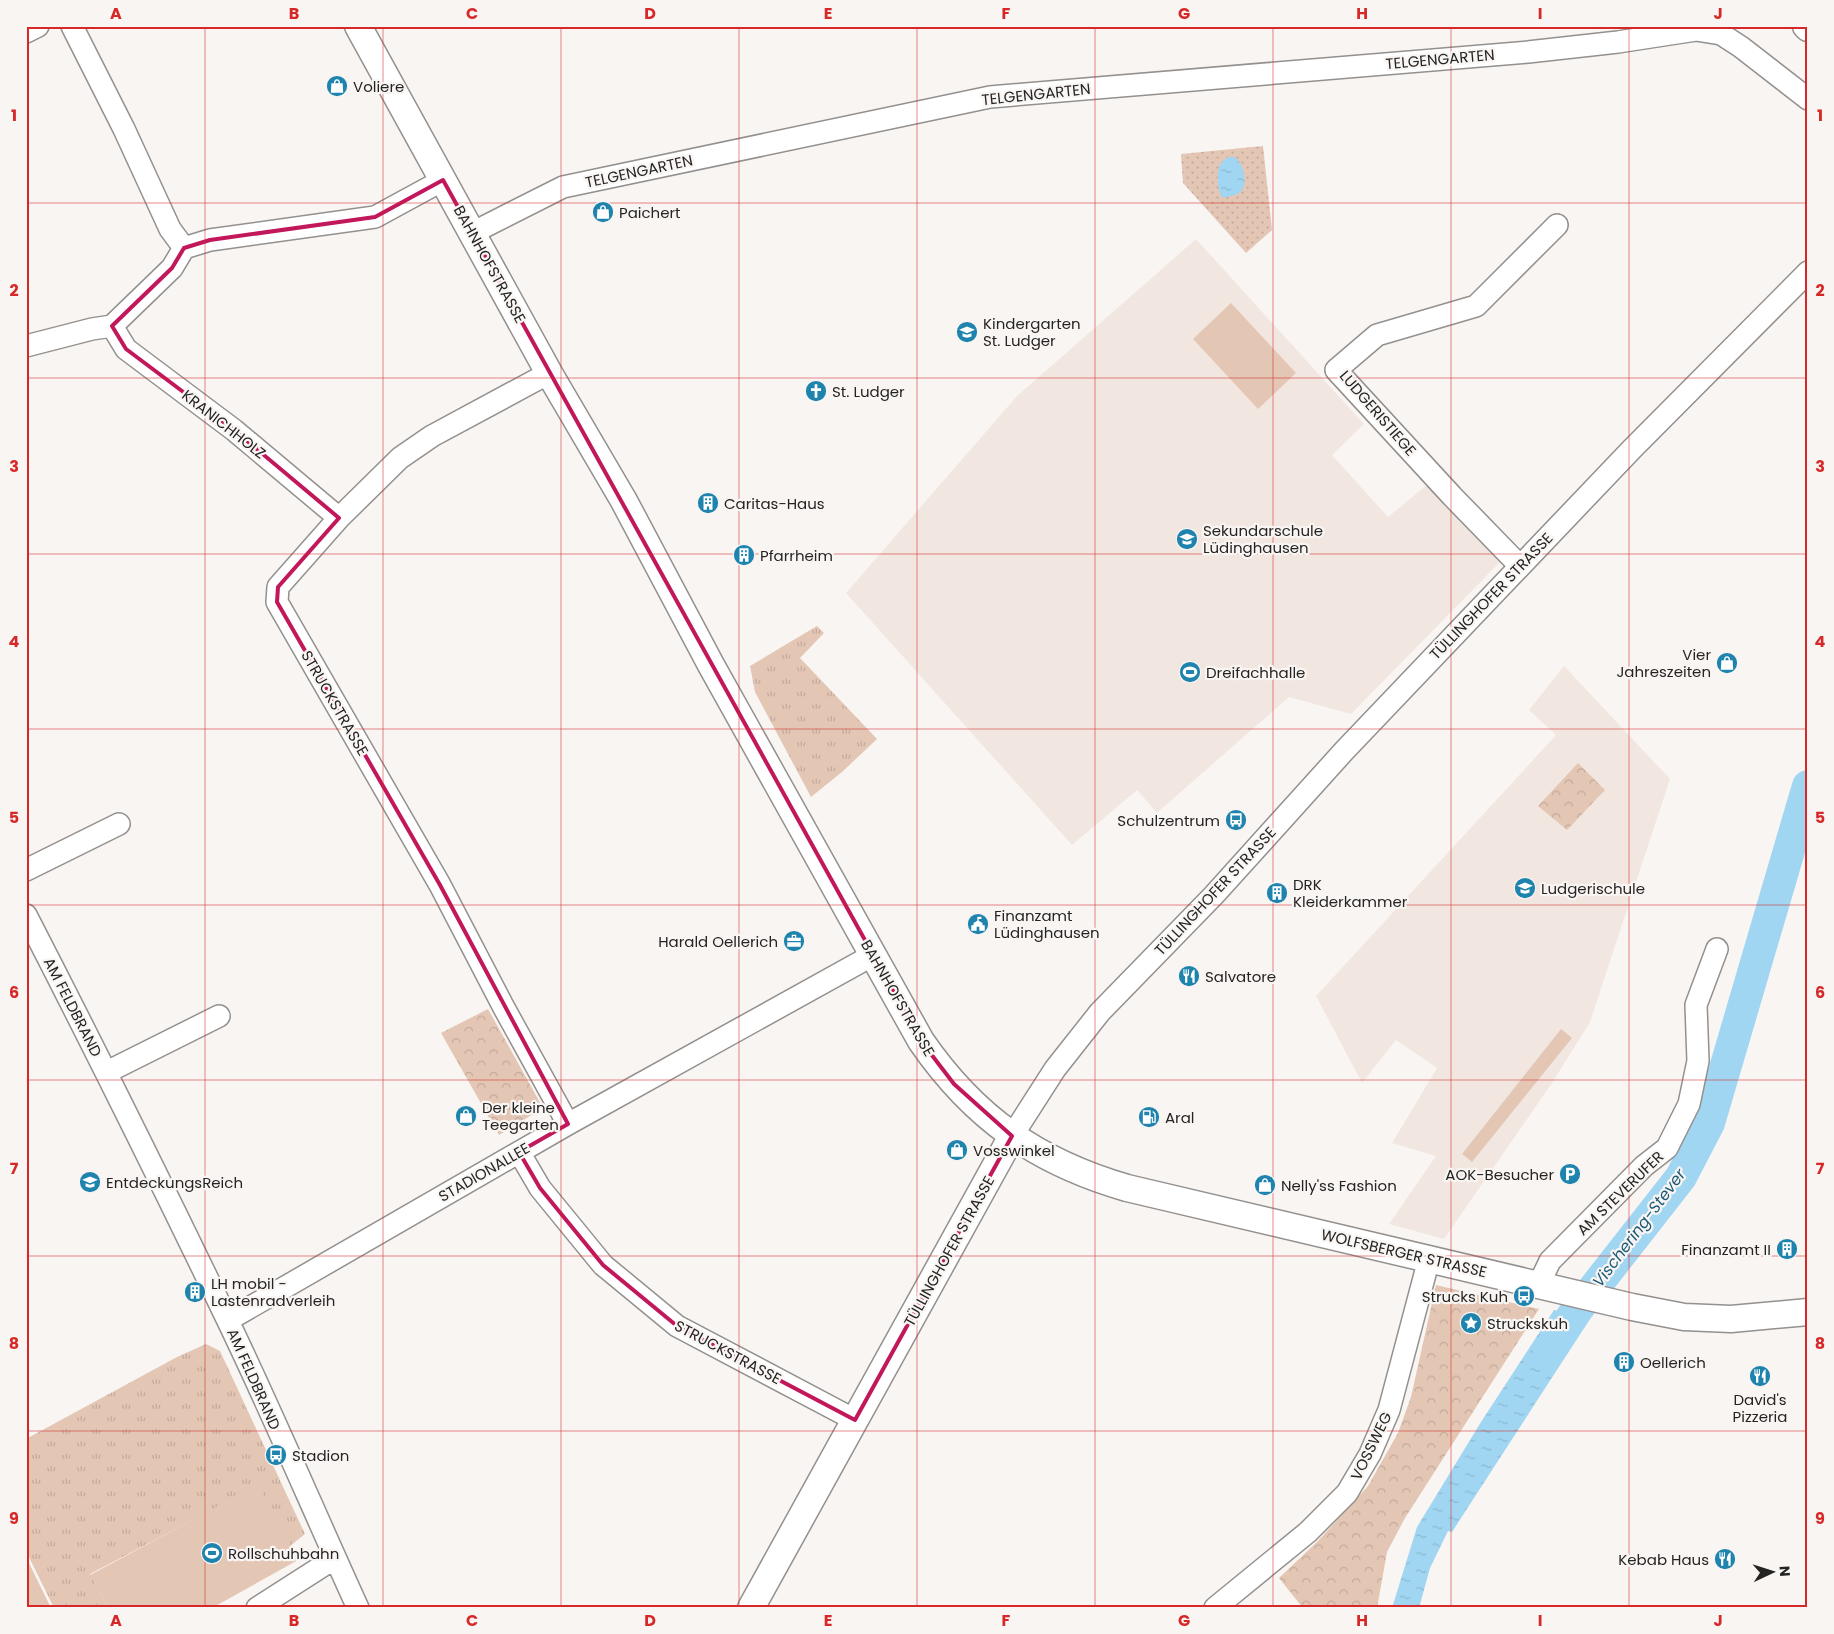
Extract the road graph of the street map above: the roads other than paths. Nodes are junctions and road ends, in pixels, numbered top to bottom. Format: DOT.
graph roads {
  1 [pos="38,26"];
  2 [pos="72,26"];
  3 [pos="358,26"];
  4 [pos="26,32"];
  5 [pos="1616,34"];
  6 [pos="1808,99"];
  7 [pos="444,180"];
  8 [pos="1557,225"];
  9 [pos="472,233"];
  10 [pos="184,248"];
  11 [pos="1808,272"];
  12 [pos="112,326"];
  13 [pos="26,346"];
  14 [pos="549,373"];
  15 [pos="339,518"];
  16 [pos="1520,566"];
  17 [pos="119,824"];
  18 [pos="26,870"];
  19 [pos="26,915"];
  20 [pos="1717,949"];
  21 [pos="873,955"];
  22 [pos="219,1016"];
  23 [pos="107,1072"];
  24 [pos="568,1124"];
  25 [pos="1012,1136"];
  26 [pos="519,1152"];
  27 [pos="1430,1259"];
  28 [pos="1548,1286"];
  29 [pos="1808,1312"];
  30 [pos="228,1320"];
  31 [pos="855,1420"];
  32 [pos="335,1558"];
  33 [pos="258,1608"];
  34 [pos="358,1608"];
  35 [pos="751,1608"];
  36 [pos="1215,1608"];
  1 -- 4 [label="street"];
  2 -- 10 [label="street"];
  3 -- 7 [label="main road, BAHNHOFSTRASSE"];
  5 -- 6 [label="street, TELGENGARTEN"];
  5 -- 9 [label="street, TELGENGARTEN"];
  7 -- 9 [label="main road, BAHNHOFSTRASSE"];
  7 -- 10 [label="street"];
  8 -- 16 [label="street, LUDGERISTIEGE"];
  9 -- 14 [label="main road, BAHNHOFSTRASSE"];
  10 -- 12 [label="street"];
  11 -- 16 [label="street, TÜLLINGHOFER STRASSE"];
  12 -- 13 [label="street"];
  12 -- 15 [label="street, KRANICHHOLZ"];
  14 -- 15 [label="street, STRUCKSTRASSE"];
  14 -- 21 [label="main road, BAHNHOFSTRASSE"];
  15 -- 24 [label="street, STRUCKSTRASSE"];
  16 -- 25 [label="street, TÜLLINGHOFER STRASSE"];
  17 -- 18 [label="street"];
  19 -- 23 [label="street, AM FELDBRAND"];
  20 -- 28 [label="street, AM STEVERUFER"];
  21 -- 24 [label="street, STADIONALLEE"];
  21 -- 25 [label="main road, BAHNHOFSTRASSE"];
  22 -- 23 [label="street, AM FELDBRAND"];
  23 -- 30 [label="street, AM FELDBRAND"];
  24 -- 26 [label="street, STADIONALLEE"];
  25 -- 27 [label="main road, WOLFSBERGER STRASSE"];
  25 -- 31 [label="main road, TÜLLINGHOFER STRASSE"];
  26 -- 30 [label="street, STADIONALLEE"];
  26 -- 31 [label="street, STRUCKSTRASSE"];
  27 -- 28 [label="main road, WOLFSBERGER STRASSE"];
  27 -- 36 [label="street, VOSSWEG"];
  28 -- 29 [label="main road, WOLFSBERGER STRASSE"];
  30 -- 32 [label="street, AM FELDBRAND"];
  31 -- 35 [label="main road, TÜLLINGHOFER STRASSE"];
  32 -- 33 [label="street"];
  32 -- 34 [label="street, AM FELDBRAND"];
}
